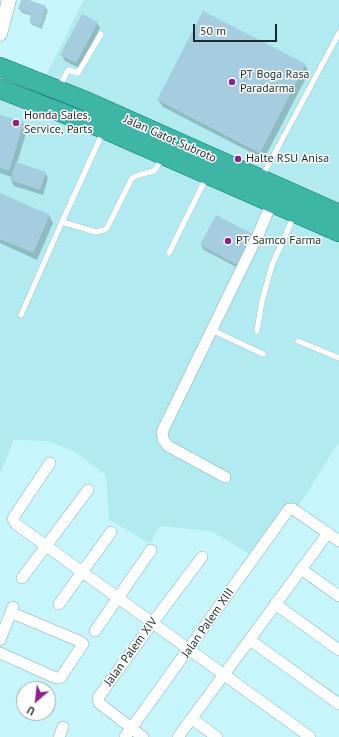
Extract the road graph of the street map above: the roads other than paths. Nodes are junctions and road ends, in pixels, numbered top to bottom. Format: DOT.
graph roads {
  1 [pos="9,0"];
  2 [pos="339,33"];
  3 [pos="0,34"];
  4 [pos="101,34"];
  5 [pos="0,67"];
  6 [pos="0,89"];
  7 [pos="58,90"];
  8 [pos="104,129"];
  9 [pos="164,154"];
  10 [pos="208,174"];
  11 [pos="261,179"];
  12 [pos="272,202"];
  13 [pos="295,212"];
  14 [pos="339,214"];
  15 [pos="62,222"];
  16 [pos="339,232"];
  17 [pos="169,254"];
  18 [pos="20,315"];
  19 [pos="212,330"];
  20 [pos="257,331"];
  21 [pos="298,341"];
  22 [pos="263,354"];
  23 [pos="339,358"];
  24 [pos="50,464"];
  25 [pos="226,477"];
  26 [pos="88,490"];
  27 [pos="111,532"];
  28 [pos="328,533"];
  29 [pos="339,541"];
  30 [pos="48,546"];
  31 [pos="151,550"];
  32 [pos="202,558"];
  33 [pos="301,569"];
  34 [pos="83,572"];
  35 [pos="22,578"];
  36 [pos="339,596"];
  37 [pos="119,598"];
  38 [pos="59,604"];
  39 [pos="275,604"];
  40 [pos="153,622"];
  41 [pos="95,631"];
  42 [pos="0,640"];
  43 [pos="250,640"];
  44 [pos="189,649"];
  45 [pos="339,650"];
  46 [pos="0,654"];
  47 [pos="224,674"];
  48 [pos="339,704"];
  49 [pos="192,719"];
  50 [pos="128,733"];
  51 [pos="143,737"];
  52 [pos="178,737"];
  53 [pos="217,737"];
  54 [pos="310,737"];
  1 -- 3 [label="street"];
  2 -- 11 [label="lane"];
  4 -- 7 [label="lane"];
  5 -- 7 [label="highway, Jalan Gatot Subroto"];
  6 -- 8 [label="highway, Jalan Gatot Subroto"];
  7 -- 11 [label="highway, Jalan Gatot Subroto"];
  8 -- 9 [label="highway, Jalan Gatot Subroto"];
  8 -- 15 [label="lane"];
  9 -- 10 [label="highway, Jalan Gatot Subroto"];
  9 -- 15 [label="lane"];
  10 -- 12 [label="highway, Jalan Gatot Subroto"];
  10 -- 17 [label="lane"];
  11 -- 14 [label="highway, Jalan Gatot Subroto"];
  12 -- 13 [label="highway, Jalan Gatot Subroto"];
  12 -- 19 [label="street"];
  13 -- 16 [label="highway, Jalan Gatot Subroto"];
  13 -- 20 [label="lane"];
  15 -- 18 [label="lane"];
  19 -- 22 [label="lane"];
  19 -- 25 [label="street"];
  21 -- 23 [label="lane"];
  24 -- 30 [label="street"];
  26 -- 30 [label="street"];
  27 -- 34 [label="street"];
  28 -- 29 [label="street"];
  28 -- 33 [label="street"];
  28 -- 44 [label="street, Jalan Palem XIII"];
  30 -- 34 [label="street"];
  30 -- 35 [label="street"];
  31 -- 37 [label="street"];
  32 -- 40 [label="street, Jalan Palem XIV"];
  33 -- 36 [label="street"];
  33 -- 39 [label="street"];
  34 -- 37 [label="street"];
  34 -- 38 [label="street"];
  37 -- 40 [label="street"];
  37 -- 41 [label="street"];
  39 -- 43 [label="street"];
  39 -- 45 [label="street"];
  40 -- 44 [label="street"];
  40 -- 50 [label="street, Jalan Palem XIV"];
  42 -- 46 [label="street"];
  43 -- 47 [label="street"];
  43 -- 48 [label="street"];
  44 -- 47 [label="street"];
  44 -- 50 [label="street, Jalan Palem XIII"];
  47 -- 49 [label="street"];
  47 -- 54 [label="street"];
  49 -- 52 [label="street"];
  49 -- 53 [label="street"];
  50 -- 51 [label="street, Jalan Palem XIV"];
}
